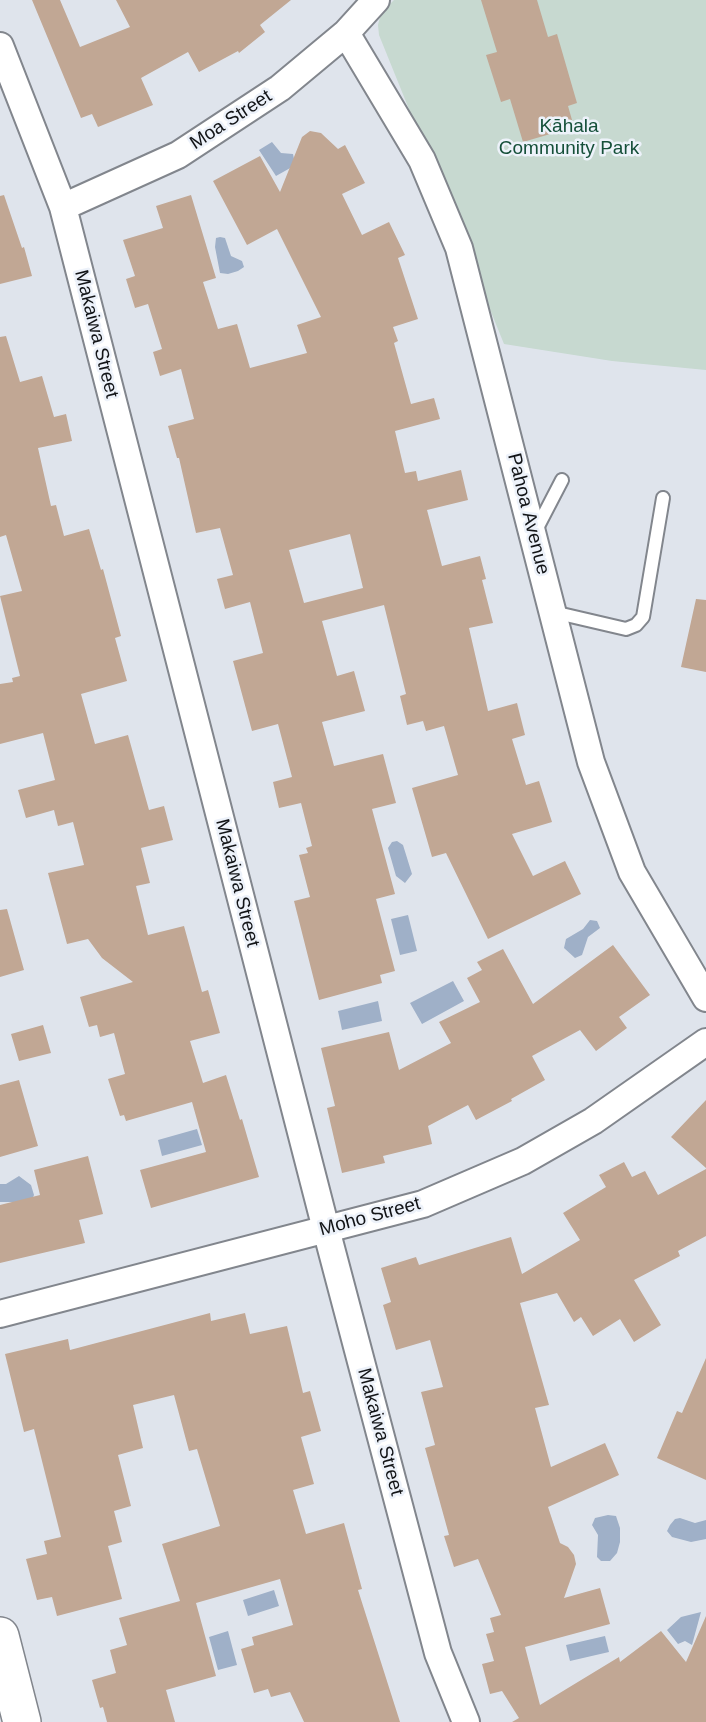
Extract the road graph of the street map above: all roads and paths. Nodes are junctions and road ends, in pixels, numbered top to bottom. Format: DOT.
graph roads {
  1 [pos="376,0"];
  2 [pos="346,33"];
  3 [pos="0,46"];
  4 [pos="63,207"];
  5 [pos="562,480"];
  6 [pos="663,498"];
  7 [pos="533,536"];
  8 [pos="552,612"];
  9 [pos="706,998"];
  10 [pos="706,1042"];
  11 [pos="326,1229"];
  12 [pos="0,1314"];
  13 [pos="0,1636"];
  14 [pos="22,1722"];
  15 [pos="466,1722"];
  1 -- 2 [label="street, Moa Street"];
  2 -- 4 [label="street, Moa Street"];
  2 -- 7 [label="street, Pahoa Avenue"];
  3 -- 4 [label="street, Makaiwa Street"];
  4 -- 11 [label="street, Makaiwa Street"];
  5 -- 7 [label="lane"];
  6 -- 8 [label="lane"];
  7 -- 8 [label="street, Pahoa Avenue"];
  8 -- 9 [label="street, Pahoa Avenue"];
  10 -- 11 [label="street, Moho Street"];
  11 -- 12 [label="street, Moho Street"];
  11 -- 15 [label="street, Makaiwa Street"];
  13 -- 14 [label="street"];
}
